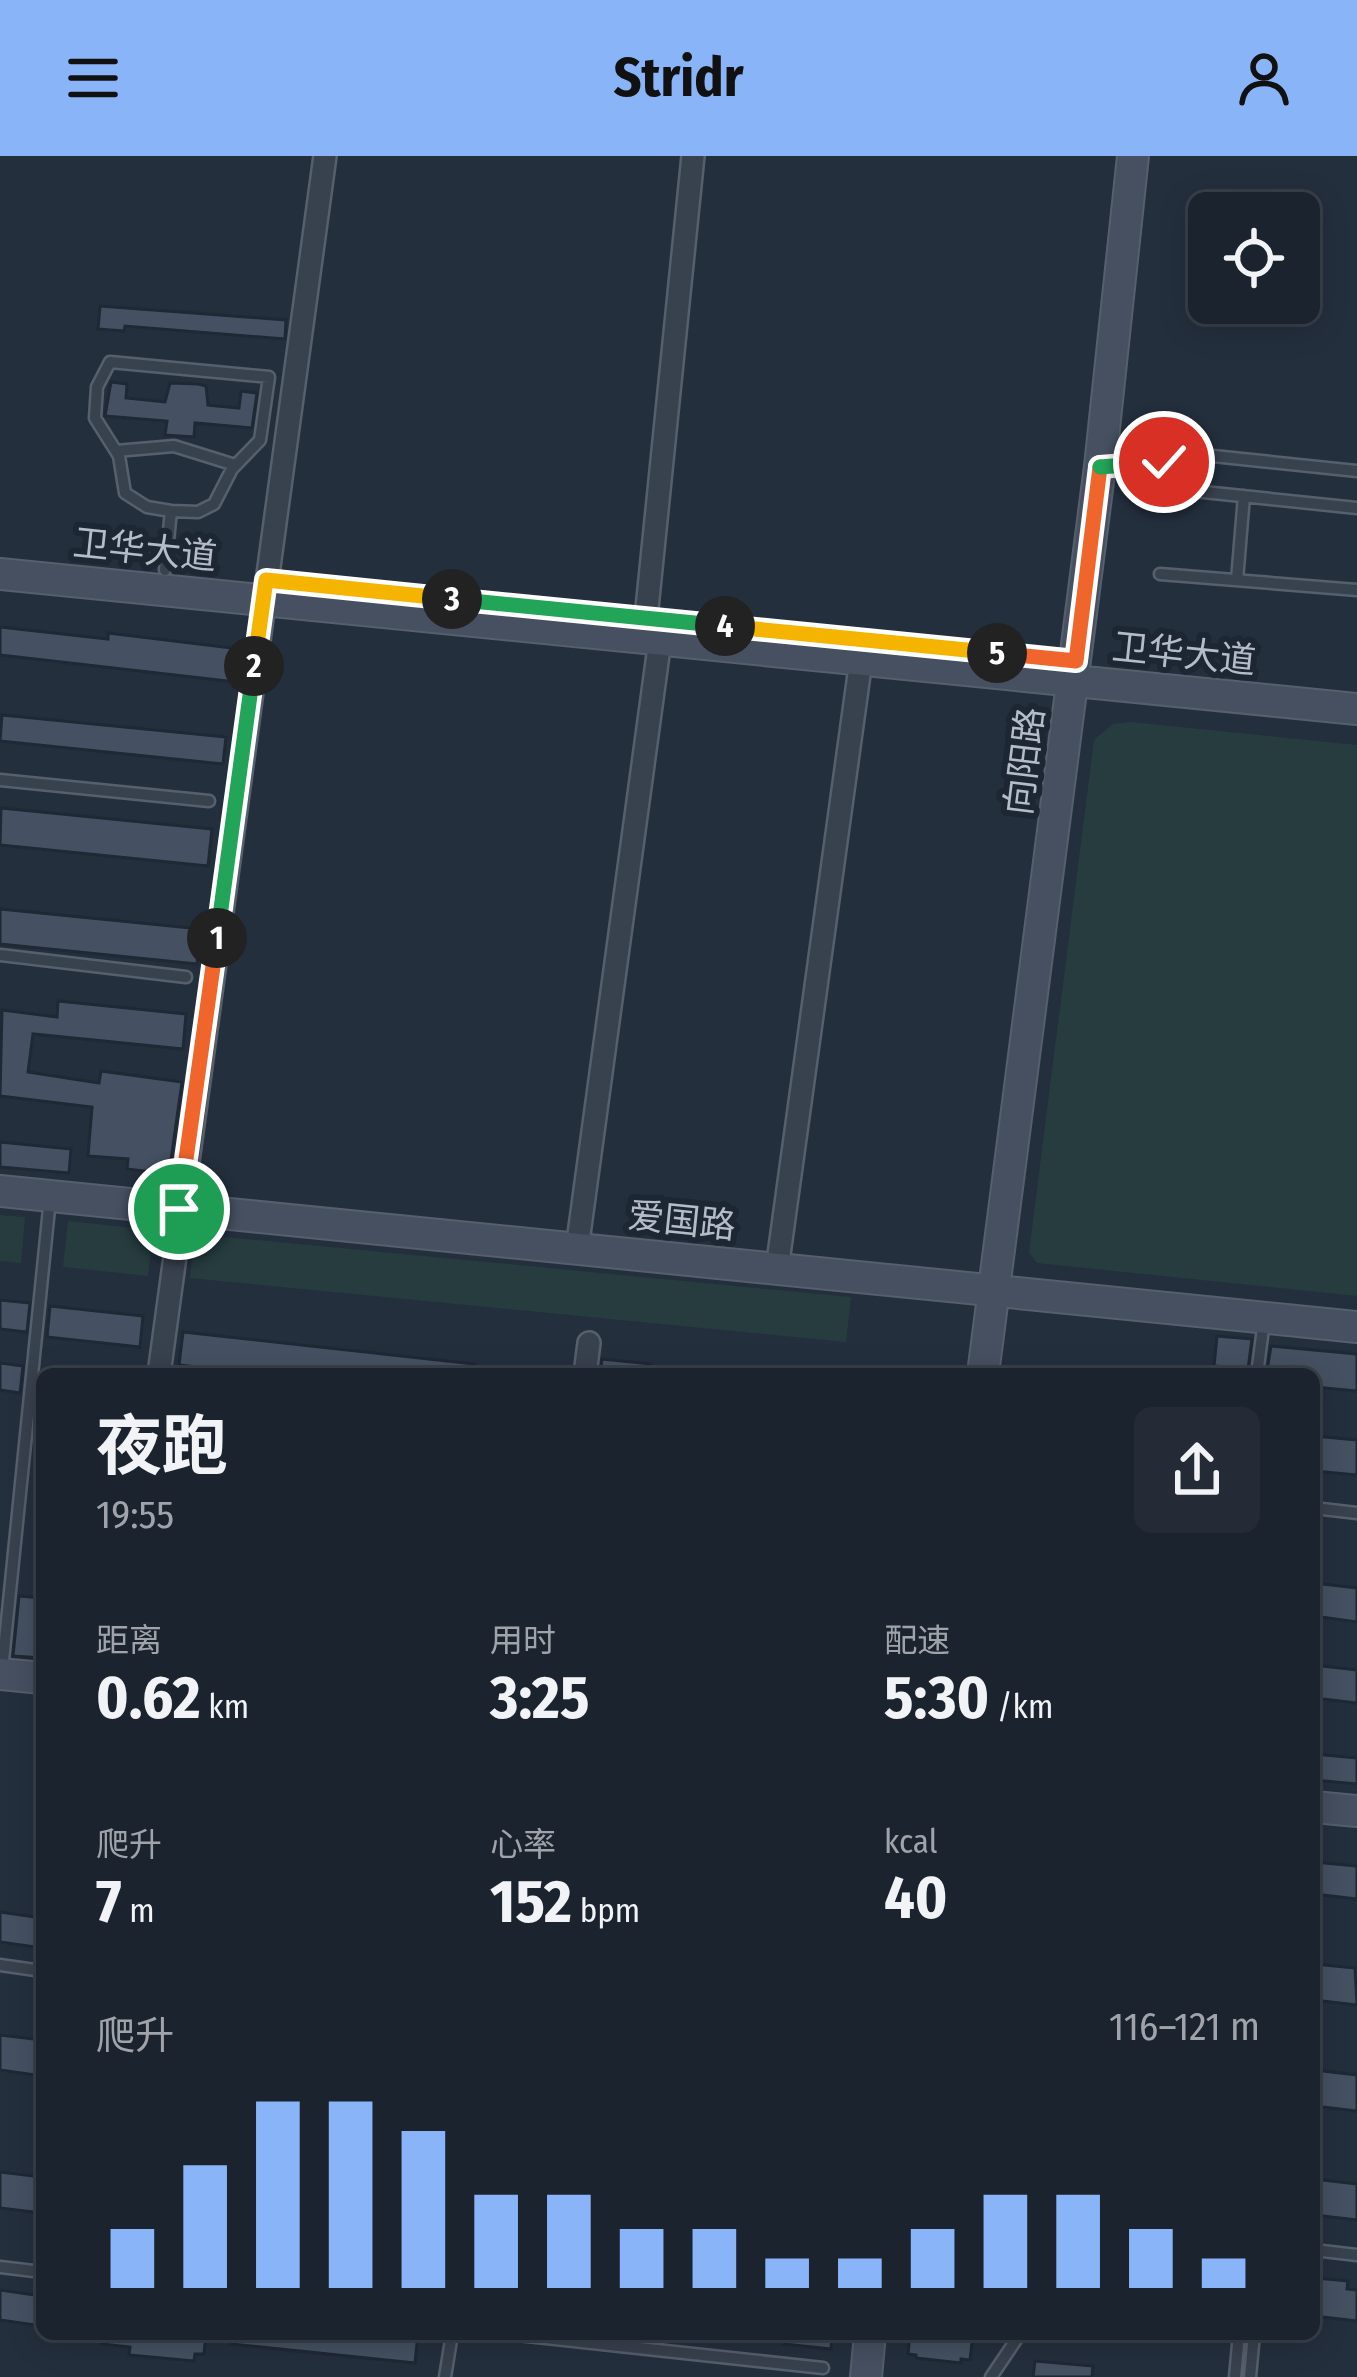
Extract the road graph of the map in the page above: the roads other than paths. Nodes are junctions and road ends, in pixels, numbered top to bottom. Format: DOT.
graph roads {
  1 [pos="325,156"];
  2 [pos="693,156"];
  3 [pos="1133,156"];
  4 [pos="116,451"];
  5 [pos="236,465"];
  6 [pos="1100,466"];
  7 [pos="1357,471"];
  8 [pos="1244,496"];
  9 [pos="1357,508"];
  10 [pos="171,511"];
  11 [pos="0,554"];
  12 [pos="165,570"];
  13 [pos="0,574"];
  14 [pos="1160,574"];
  15 [pos="1237,580"];
  16 [pos="265,590"];
  17 [pos="1357,590"];
  18 [pos="653,629"];
  19 [pos="861,660"];
  20 [pos="1074,671"];
  21 [pos="1357,688"];
  22 [pos="1357,709"];
  23 [pos="0,780"];
  24 [pos="209,802"];
  25 [pos="0,955"];
  26 [pos="186,977"];
  27 [pos="0,1191"];
  28 [pos="51,1196"];
  29 [pos="179,1209"];
  30 [pos="578,1249"];
  31 [pos="778,1269"];
  32 [pos="994,1291"];
  33 [pos="1264,1318"];
  34 [pos="1357,1327"];
  35 [pos="589,1343"];
  36 [pos="160,1368"];
  37 [pos="585,1368"];
  38 [pos="983,1368"];
  39 [pos="1258,1368"];
  40 [pos="1320,1509"];
  41 [pos="1357,1513"];
  42 [pos="1,1674"];
  43 [pos="36,1677"];
  44 [pos="1320,1808"];
  45 [pos="1357,1811"];
  46 [pos="0,1965"];
  47 [pos="36,1970"];
  48 [pos="1320,2251"];
  49 [pos="1357,2255"];
  50 [pos="0,2267"];
  51 [pos="36,2271"];
  52 [pos="451,2340"];
  53 [pos="564,2340"];
  54 [pos="869,2340"];
  55 [pos="1016,2340"];
  56 [pos="1238,2340"];
  57 [pos="1253,2340"];
  58 [pos="823,2368"];
  59 [pos="446,2377"];
  60 [pos="866,2377"];
  61 [pos="991,2377"];
  62 [pos="1235,2377"];
  63 [pos="1250,2377"];
  1 -- 16 [label="street"];
  2 -- 18 [label="street"];
  3 -- 6 [label="street, 向阳路"];
  4 -- 5 [label="lane"];
  4 -- 5 [label="lane"];
  4 -- 10 [label="lane"];
  5 -- 10 [label="lane"];
  6 -- 7 [label="lane"];
  6 -- 8 [label="lane"];
  6 -- 20 [label="street, 向阳路"];
  8 -- 9 [label="lane"];
  8 -- 15 [label="lane"];
  10 -- 12 [label="lane"];
  11 -- 12 [label="street, 卫华大道"];
  12 -- 16 [label="street, 卫华大道"];
  13 -- 16 [label="street, 卫华大道"];
  14 -- 15 [label="lane"];
  15 -- 17 [label="lane"];
  16 -- 18 [label="street, 卫华大道"];
  16 -- 29 [label="street"];
  18 -- 19 [label="street, 卫华大道"];
  18 -- 20 [label="street, 卫华大道"];
  18 -- 30 [label="street"];
  19 -- 20 [label="street, 卫华大道"];
  19 -- 31 [label="street"];
  20 -- 21 [label="street, 卫华大道"];
  20 -- 22 [label="street, 卫华大道"];
  20 -- 32 [label="street, 向阳路"];
  23 -- 24 [label="lane"];
  25 -- 26 [label="lane"];
  27 -- 28 [label="street, 爱国路"];
  28 -- 29 [label="street, 爱国路"];
  28 -- 42 [label="lane"];
  29 -- 30 [label="street, 爱国路"];
  29 -- 36 [label="street"];
  30 -- 31 [label="street, 爱国路"];
  31 -- 32 [label="street, 爱国路"];
  32 -- 33 [label="street, 爱国路"];
  32 -- 38 [label="street, 向阳路"];
  33 -- 34 [label="street, 爱国路"];
  33 -- 39 [label="lane"];
  35 -- 37 [label="street"];
  40 -- 41 [label="lane"];
  42 -- 43 [label="street"];
  44 -- 45 [label="street"];
  46 -- 47 [label="lane"];
  48 -- 49 [label="lane"];
  50 -- 51 [label="lane"];
  52 -- 59 [label="lane"];
  53 -- 58 [label="lane"];
  54 -- 60 [label="street"];
  55 -- 61 [label="lane"];
  56 -- 62 [label="lane"];
  57 -- 63 [label="lane"];
}
